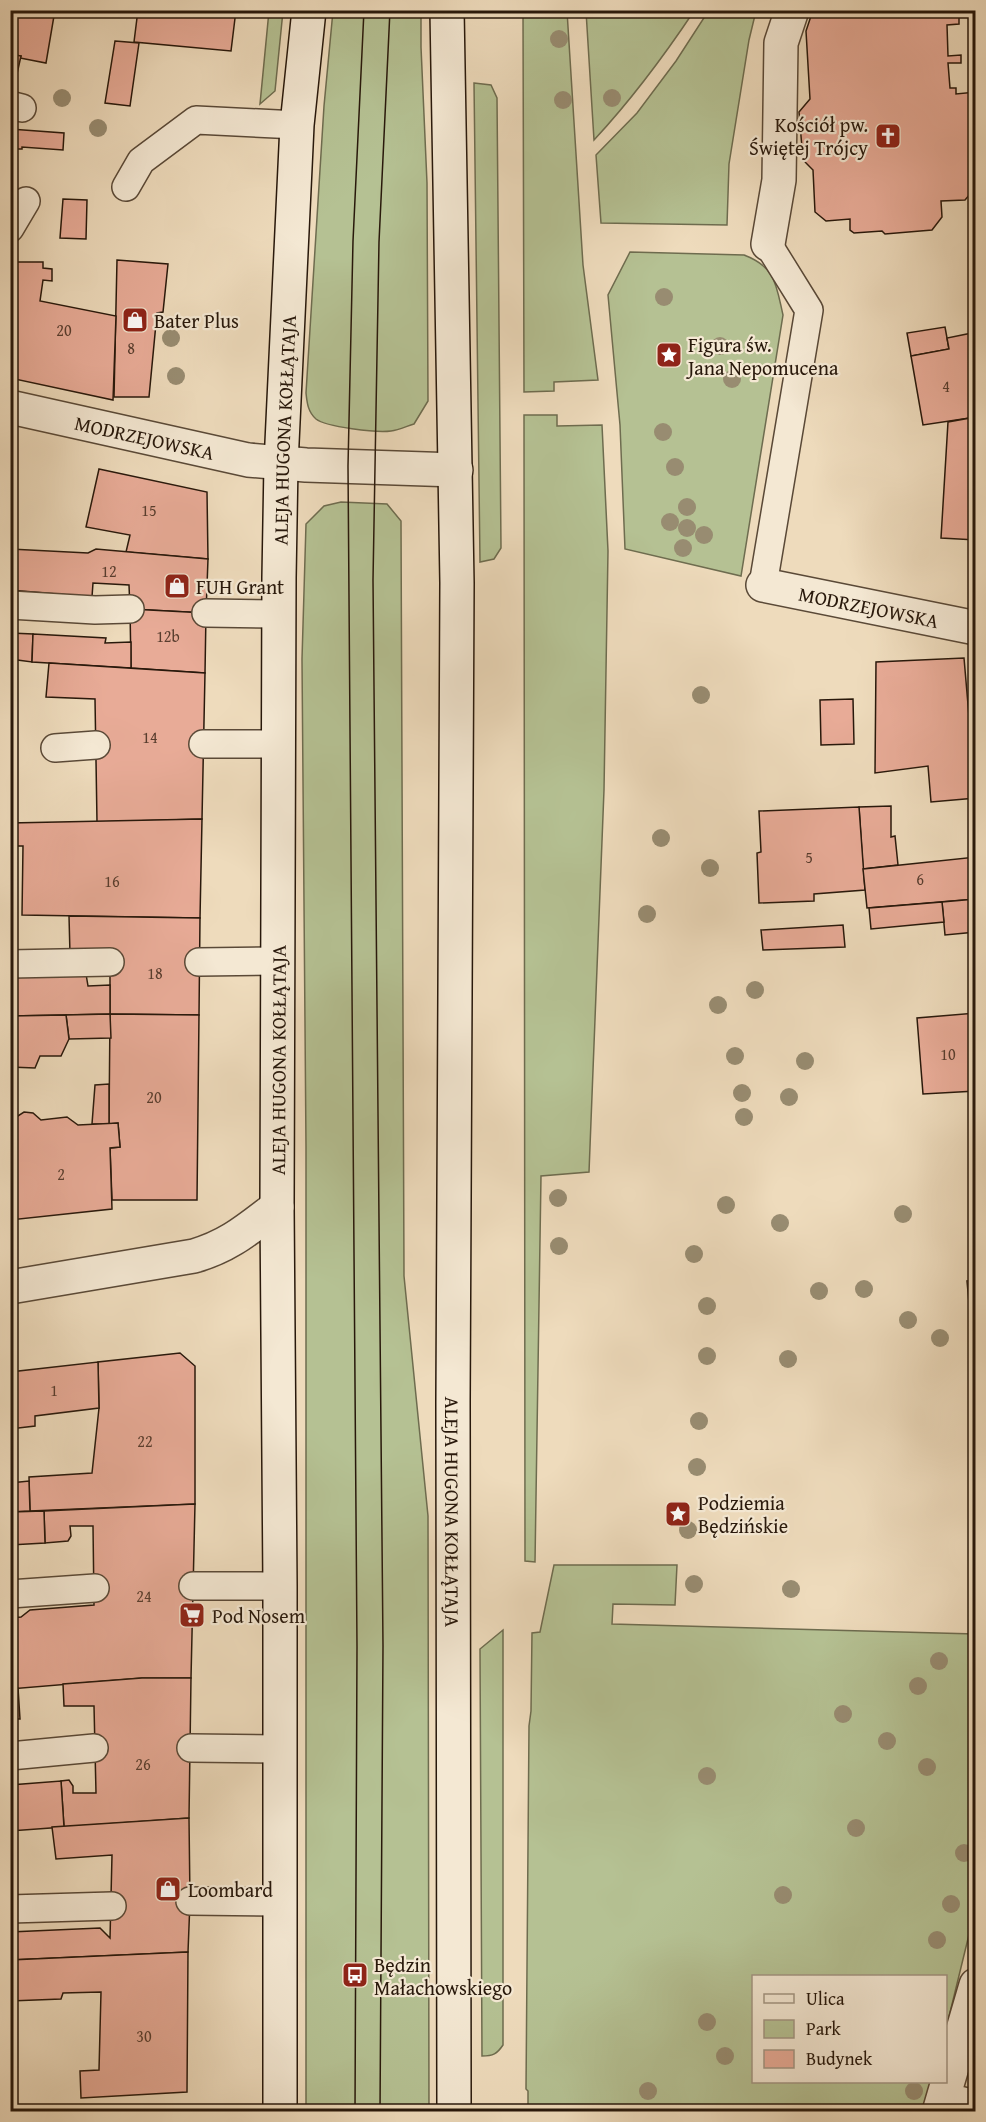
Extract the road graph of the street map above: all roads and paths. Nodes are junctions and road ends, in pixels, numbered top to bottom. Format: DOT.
graph roads {
  1 [pos="309,10"];
  2 [pos="447,10"];
  3 [pos="792,10"];
  4 [pos="297,125"];
  5 [pos="126,188"];
  6 [pos="26,201"];
  7 [pos="10,228"];
  8 [pos="768,244"];
  9 [pos="10,407"];
  10 [pos="280,464"];
  11 [pos="456,470"];
  12 [pos="763,585"];
  13 [pos="10,605"];
  14 [pos="130,609"];
  15 [pos="206,613"];
  16 [pos="278,614"];
  17 [pos="975,628"];
  18 [pos="203,744"];
  19 [pos="278,744"];
  20 [pos="96,745"];
  21 [pos="55,748"];
  22 [pos="278,961"];
  23 [pos="110,962"];
  24 [pos="199,962"];
  25 [pos="10,964"];
  26 [pos="277,1207"];
  27 [pos="10,1287"];
  28 [pos="193,1586"];
  29 [pos="280,1586"];
  30 [pos="95,1588"];
  31 [pos="10,1594"];
  32 [pos="94,1748"];
  33 [pos="191,1748"];
  34 [pos="280,1749"];
  35 [pos="10,1756"];
  36 [pos="190,1901"];
  37 [pos="279,1902"];
  38 [pos="112,1906"];
  39 [pos="10,1909"];
  40 [pos="975,1985"];
  41 [pos="941,2104"];
  42 [pos="975,2104"];
  43 [pos="280,2112"];
  44 [pos="454,2112"];
  1 -- 4 [label="main road, ALEJA HUGONA KOŁŁĄTAJA"];
  2 -- 11 [label="main road, ALEJA HUGONA KOŁŁĄTAJA"];
  3 -- 8 [label="main road"];
  4 -- 5 [label="lane"];
  4 -- 10 [label="main road, ALEJA HUGONA KOŁŁĄTAJA"];
  6 -- 7 [label="lane"];
  8 -- 12 [label="lane"];
  9 -- 10 [label="main road, MODRZEJOWSKA"];
  10 -- 11 [label="main road, MODRZEJOWSKA"];
  10 -- 16 [label="main road, ALEJA HUGONA KOŁŁĄTAJA"];
  11 -- 44 [label="main road, ALEJA HUGONA KOŁŁĄTAJA"];
  12 -- 17 [label="main road, MODRZEJOWSKA"];
  13 -- 14 [label="lane"];
  15 -- 16 [label="lane"];
  16 -- 19 [label="main road, ALEJA HUGONA KOŁŁĄTAJA"];
  18 -- 19 [label="lane"];
  19 -- 22 [label="main road, ALEJA HUGONA KOŁŁĄTAJA"];
  20 -- 21 [label="lane"];
  22 -- 24 [label="lane"];
  22 -- 26 [label="main road, ALEJA HUGONA KOŁŁĄTAJA"];
  23 -- 25 [label="lane"];
  26 -- 27 [label="main road"];
  26 -- 29 [label="main road, ALEJA HUGONA KOŁŁĄTAJA"];
  28 -- 29 [label="lane"];
  29 -- 34 [label="main road, ALEJA HUGONA KOŁŁĄTAJA"];
  30 -- 31 [label="lane"];
  32 -- 35 [label="lane"];
  33 -- 34 [label="lane"];
  34 -- 37 [label="main road, ALEJA HUGONA KOŁŁĄTAJA"];
  36 -- 37 [label="lane"];
  37 -- 43 [label="main road, ALEJA HUGONA KOŁŁĄTAJA"];
  38 -- 39 [label="lane"];
  40 -- 41 [label="main road"];
  41 -- 42 [label="lane"];
}
